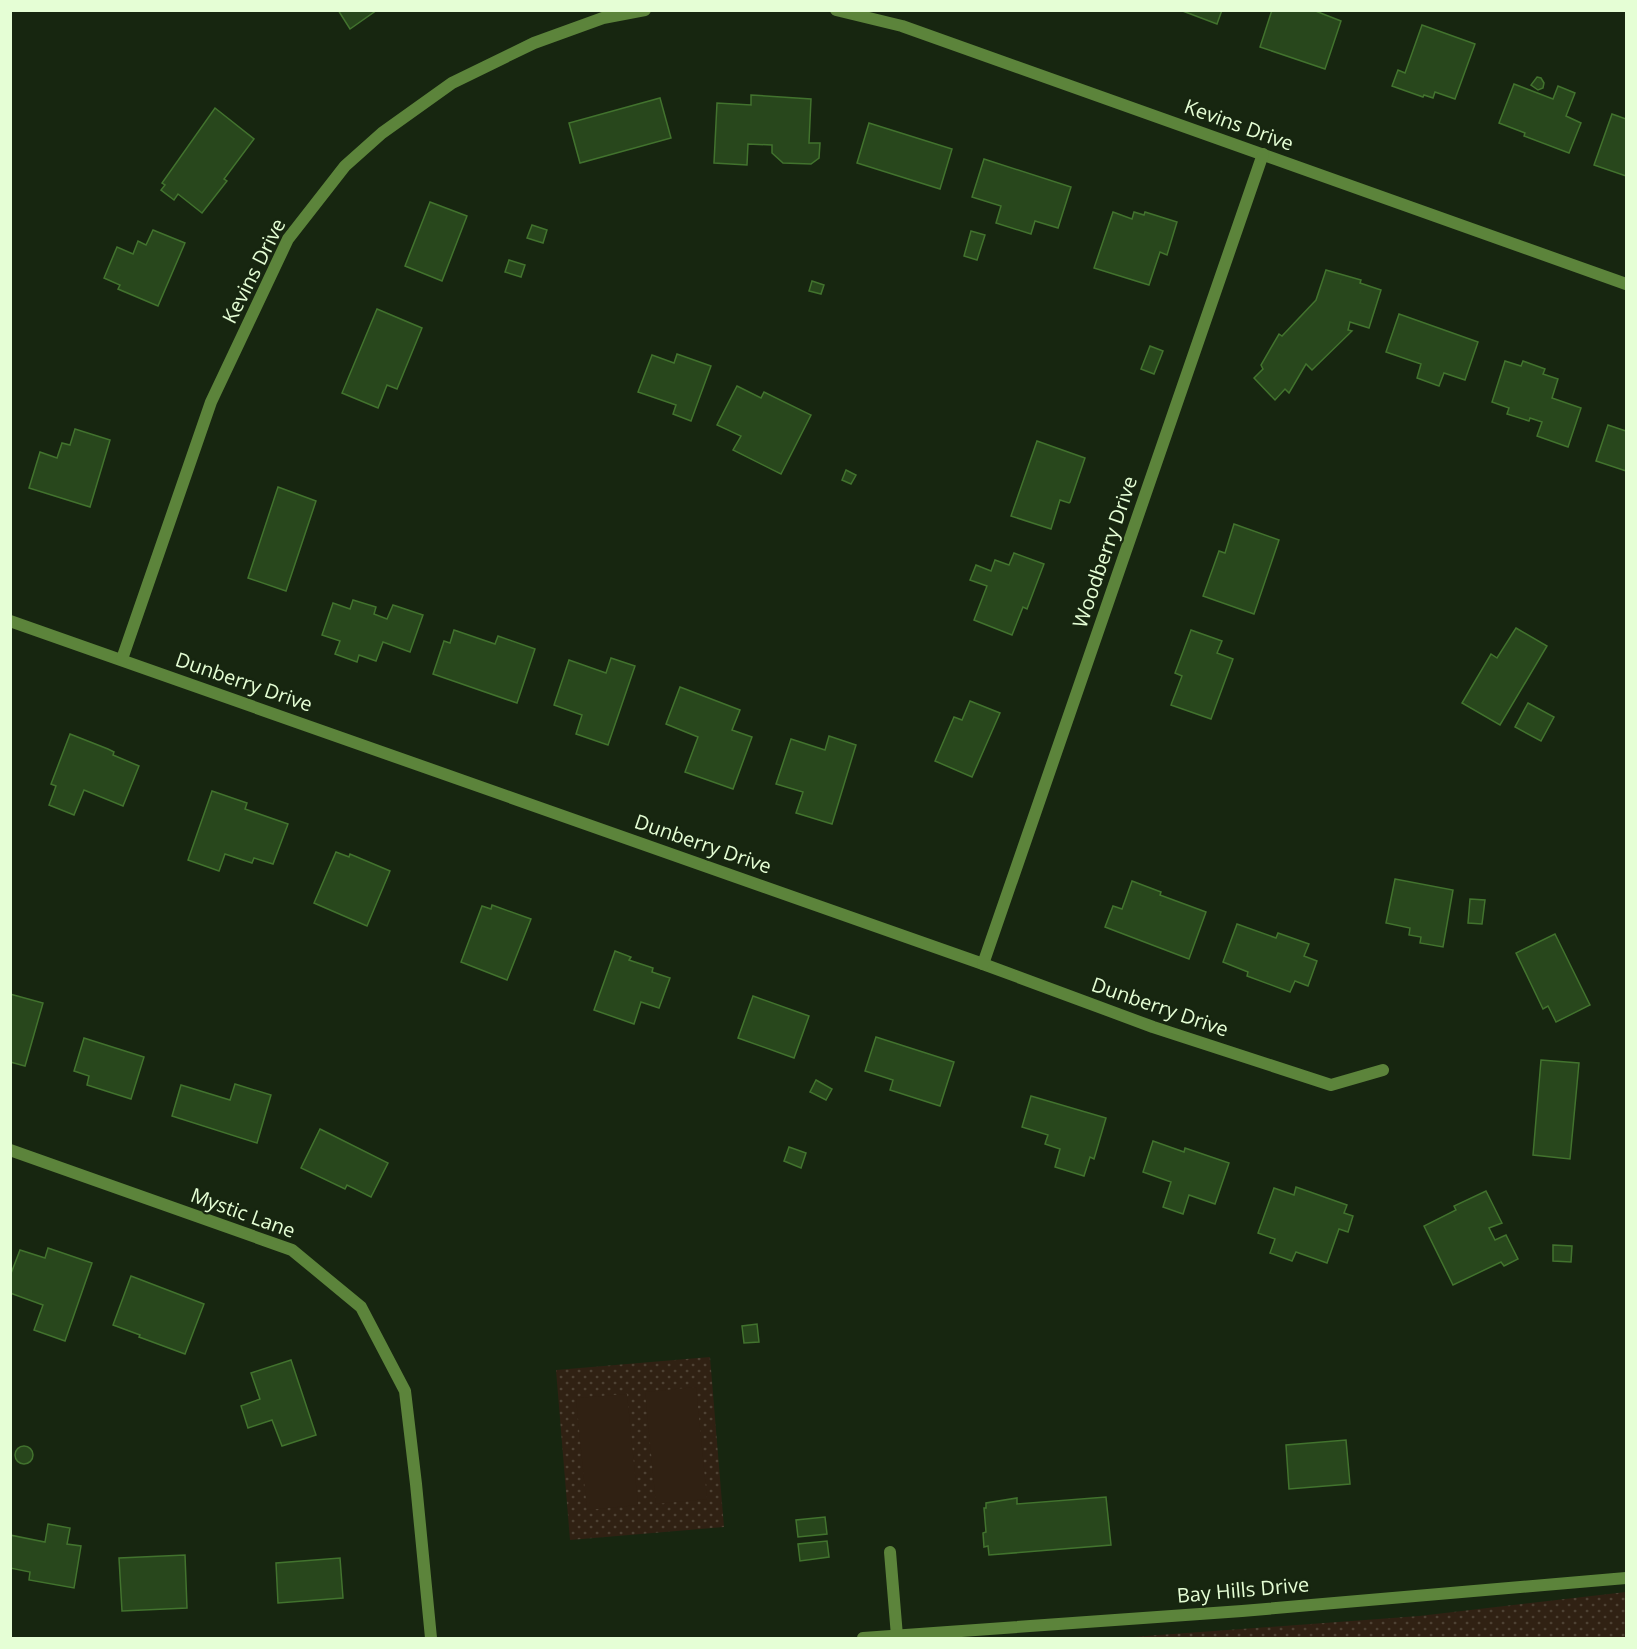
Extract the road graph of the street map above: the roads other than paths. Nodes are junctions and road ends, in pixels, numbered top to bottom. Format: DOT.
graph roads {
  1 [pos="645,10"];
  2 [pos="836,10"];
  3 [pos="1263,154"];
  4 [pos="1626,284"];
  5 [pos="10,621"];
  6 [pos="122,659"];
  7 [pos="983,964"];
  8 [pos="1383,1070"];
  9 [pos="10,1150"];
  10 [pos="890,1552"];
  11 [pos="1626,1578"];
  12 [pos="897,1636"];
  13 [pos="431,1638"];
  14 [pos="863,1638"];
  1 -- 6 [label="street, Kevins Drive"];
  2 -- 3 [label="street, Kevins Drive"];
  3 -- 4 [label="street, Kevins Drive"];
  3 -- 7 [label="street, Woodberry Drive"];
  5 -- 6 [label="street, Dunberry Drive"];
  6 -- 7 [label="street, Dunberry Drive"];
  7 -- 8 [label="street, Dunberry Drive"];
  9 -- 13 [label="street, Mystic Lane"];
  10 -- 12 [label="street"];
  11 -- 12 [label="street, Bay Hills Drive"];
  12 -- 14 [label="street, Bay Hills Drive"];
}
